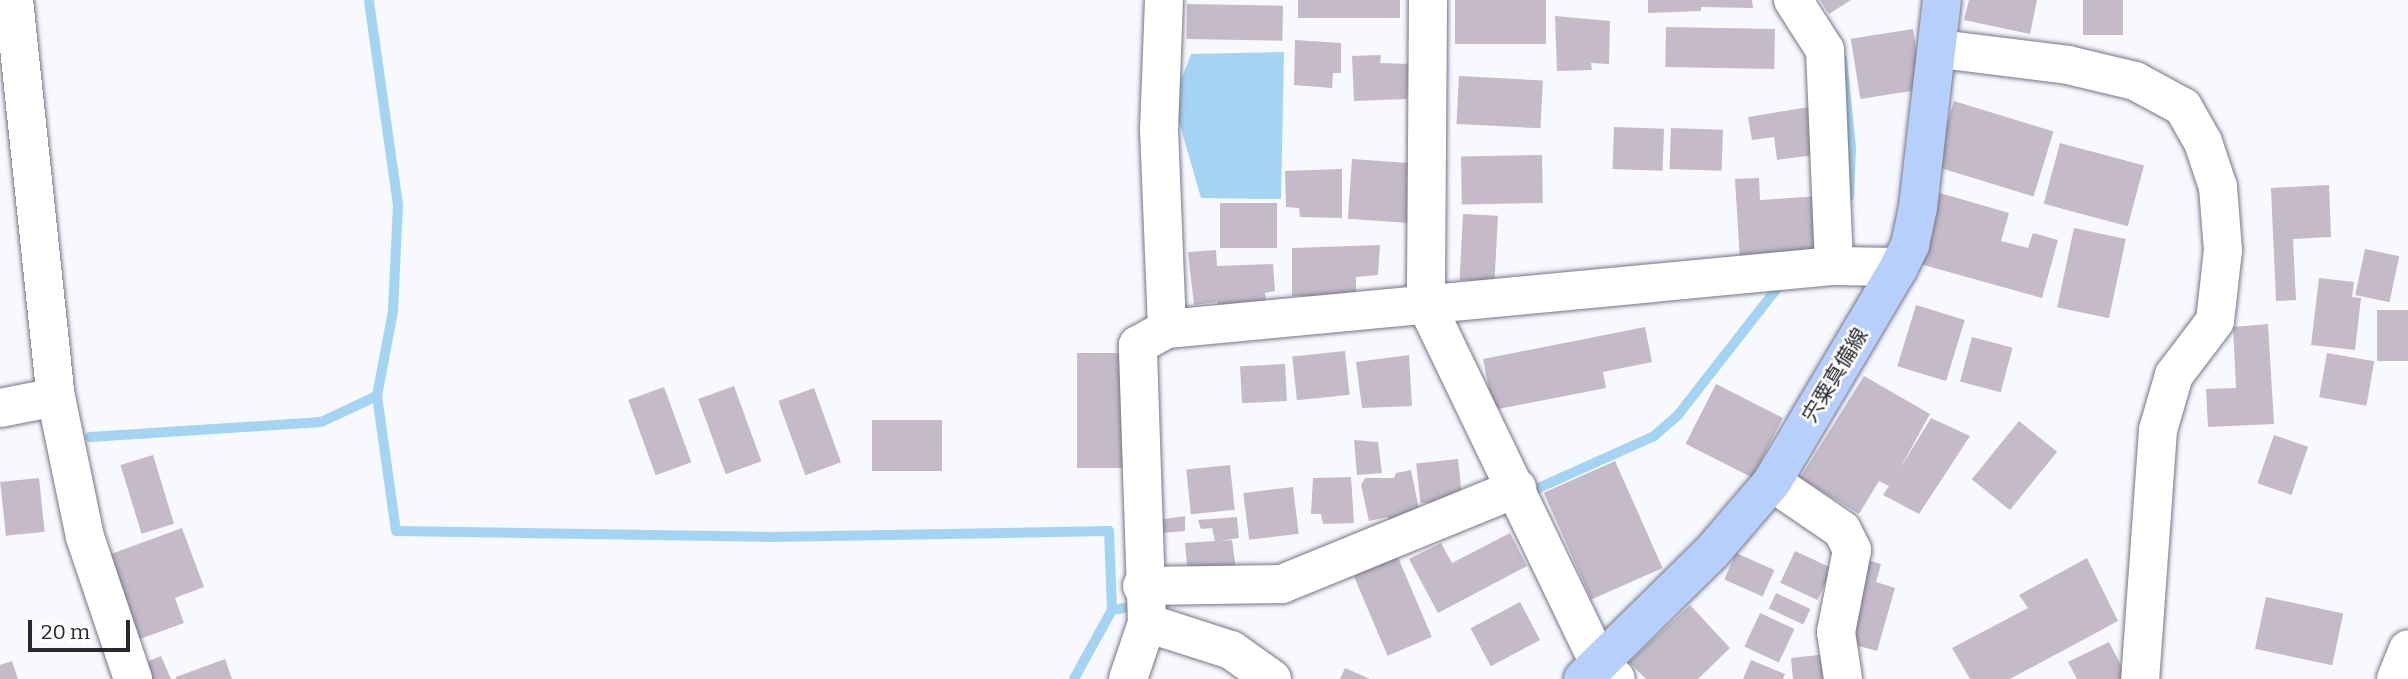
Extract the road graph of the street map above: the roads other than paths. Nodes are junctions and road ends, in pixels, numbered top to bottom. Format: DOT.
graph roads {
  1 [pos="14,0"];
  2 [pos="1164,0"];
  3 [pos="1428,0"];
  4 [pos="1793,0"];
  5 [pos="1942,0"];
  6 [pos="1940,49"];
  7 [pos="1833,266"];
  8 [pos="1899,267"];
  9 [pos="1426,304"];
  10 [pos="1167,330"];
  11 [pos="56,397"];
  12 [pos="0,408"];
  13 [pos="1772,482"];
  14 [pos="1517,488"];
  15 [pos="1142,586"];
  16 [pos="1147,623"];
  17 [pos="2408,649"];
  18 [pos="1599,673"];
  19 [pos="133,679"];
  20 [pos="1128,679"];
  21 [pos="1272,679"];
  22 [pos="1843,679"];
  23 [pos="2140,679"];
  24 [pos="2396,679"];
  1 -- 11 [label="street"];
  2 -- 10 [label="street"];
  3 -- 9 [label="street"];
  4 -- 7 [label="street"];
  5 -- 6 [label="main road, 宍粟真備線"];
  6 -- 8 [label="main road, 宍粟真備線"];
  6 -- 23 [label="street"];
  7 -- 8 [label="street"];
  7 -- 9 [label="street"];
  8 -- 13 [label="main road, 宍粟真備線"];
  9 -- 10 [label="street"];
  9 -- 14 [label="street"];
  10 -- 15 [label="street"];
  11 -- 12 [label="street"];
  11 -- 19 [label="street"];
  13 -- 18 [label="main road, 宍粟真備線"];
  13 -- 22 [label="street"];
  14 -- 15 [label="street"];
  14 -- 18 [label="street"];
  15 -- 16 [label="street"];
  16 -- 20 [label="street"];
  16 -- 21 [label="street"];
  17 -- 24 [label="street"];
}
